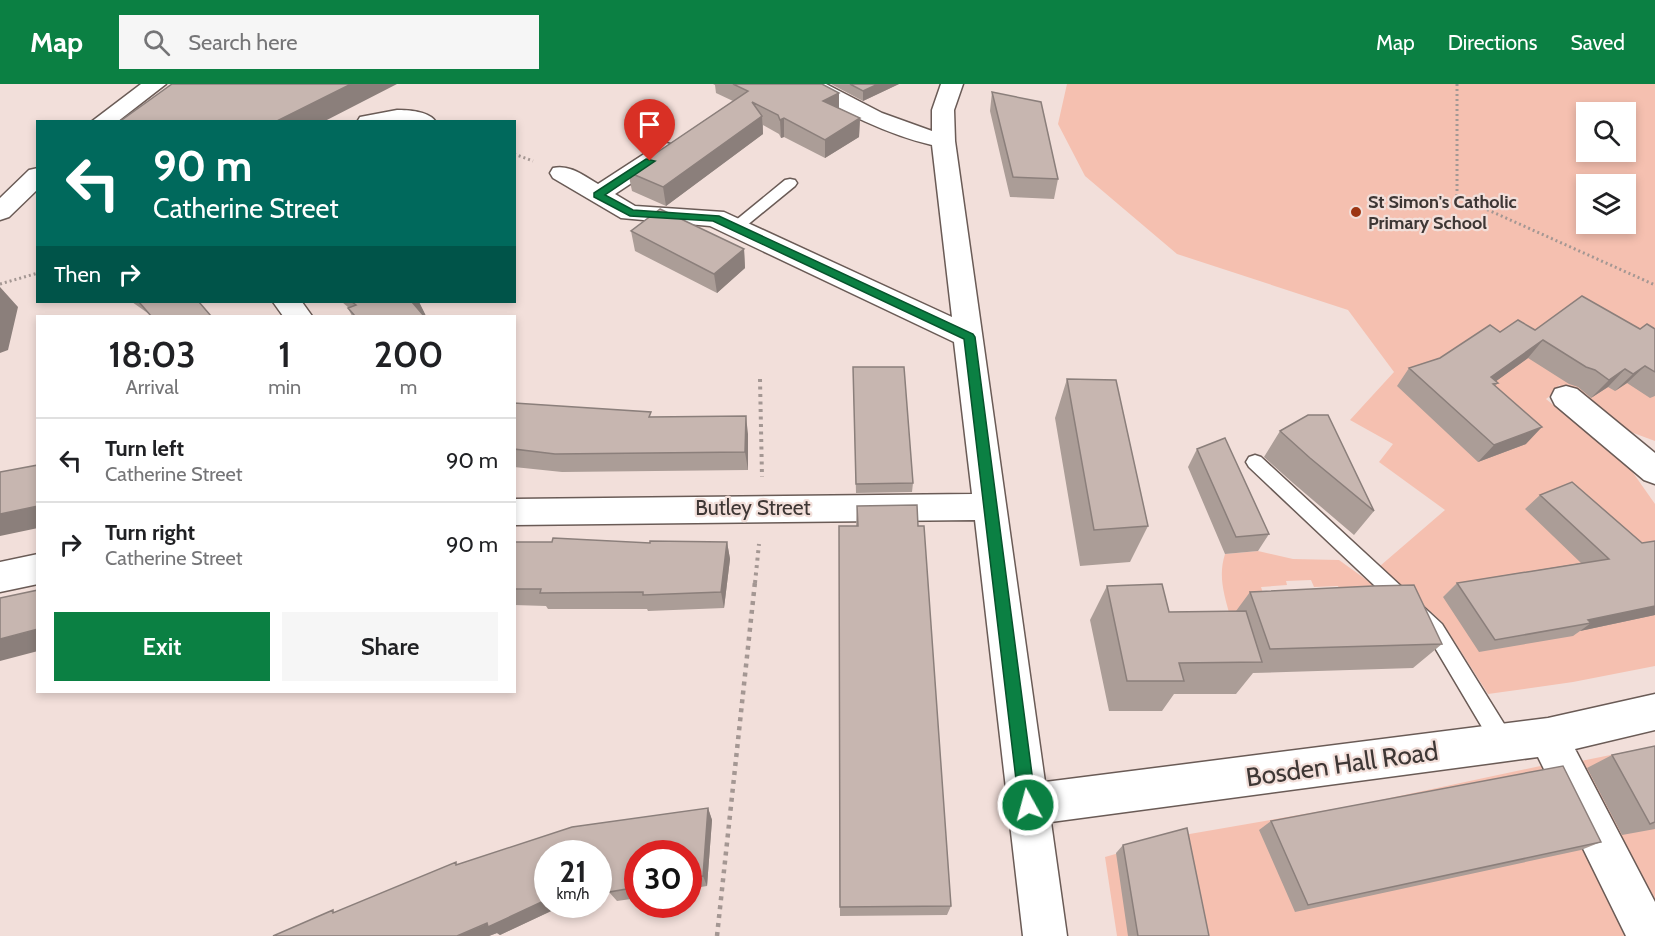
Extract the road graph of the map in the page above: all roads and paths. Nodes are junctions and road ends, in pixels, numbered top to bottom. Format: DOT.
graph roads {
  1 [pos="155,84"];
  2 [pos="810,84"];
  3 [pos="952,84"];
  4 [pos="1457,84"];
  5 [pos="832,96"];
  6 [pos="929,118"];
  7 [pos="105,120"];
  8 [pos="375,120"];
  9 [pos="419,120"];
  10 [pos="683,139"];
  11 [pos="562,173"];
  12 [pos="35,180"];
  13 [pos="790,183"];
  14 [pos="598,195"];
  15 [pos="0,212"];
  16 [pos="735,228"];
  17 [pos="36,274"];
  18 [pos="0,284"];
  19 [pos="1655,285"];
  20 [pos="288,303"];
  21 [pos="297,315"];
  22 [pos="969,337"];
  23 [pos="760,379"];
  24 [pos="1566,397"];
  25 [pos="1255,462"];
  26 [pos="1655,471"];
  27 [pos="991,507"];
  28 [pos="763,508"];
  29 [pos="516,512"];
  30 [pos="36,569"];
  31 [pos="0,577"];
  32 [pos="1655,712"];
  33 [pos="1548,737"];
  34 [pos="1503,742"];
  35 [pos="1028,805"];
  36 [pos="717,936"];
  37 [pos="1045,936"];
  38 [pos="1649,936"];
  1 -- 7 [label="street"];
  2 -- 5 [label="street"];
  3 -- 6 [label="street"];
  4 -- 19 [label="path"];
  5 -- 6 [label="street"];
  5 -- 6 [label="street"];
  6 -- 22 [label="street"];
  8 -- 9 [label="street"];
  10 -- 14 [label="street"];
  11 -- 14 [label="street"];
  12 -- 15 [label="street"];
  13 -- 16 [label="lane"];
  14 -- 16 [label="street"];
  16 -- 22 [label="street"];
  17 -- 18 [label="path"];
  20 -- 21 [label="street"];
  22 -- 27 [label="street"];
  23 -- 28 [label="path"];
  24 -- 26 [label="street"];
  25 -- 34 [label="lane"];
  27 -- 28 [label="street, Butley Street"];
  27 -- 35 [label="street"];
  28 -- 29 [label="street, Butley Street"];
  28 -- 36 [label="path"];
  30 -- 31 [label="street"];
  32 -- 33 [label="street, Bosden Hall Road"];
  33 -- 34 [label="street, Bosden Hall Road"];
  33 -- 38 [label="street"];
  34 -- 35 [label="street, Bosden Hall Road"];
  35 -- 37 [label="street"];
}
